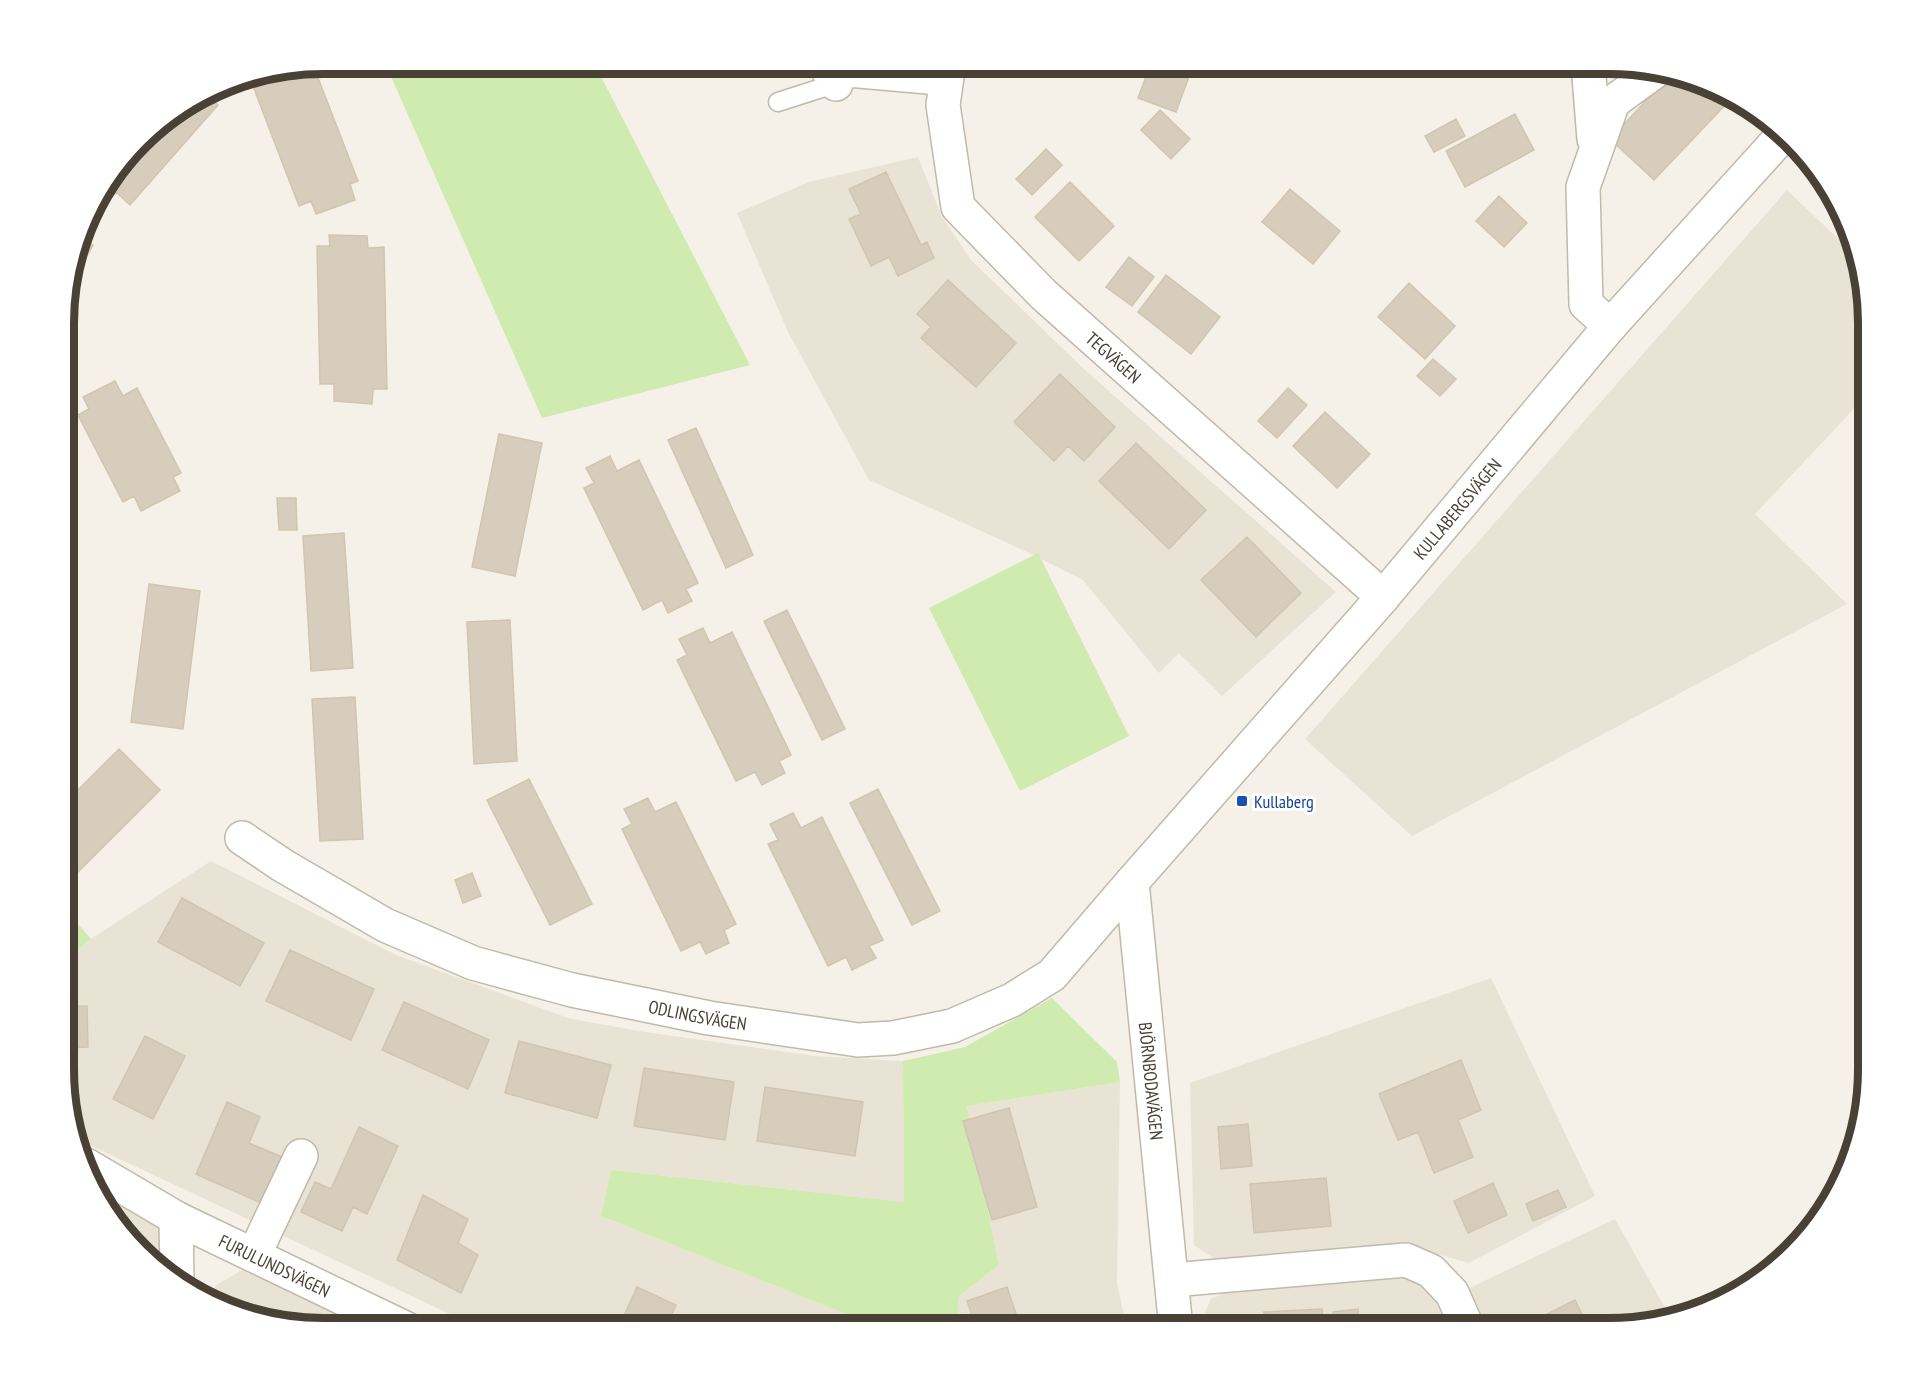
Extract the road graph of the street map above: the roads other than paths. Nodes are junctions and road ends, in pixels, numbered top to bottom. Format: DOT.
graph roads {
  1 [pos="828,74"];
  2 [pos="835,74"];
  3 [pos="1589,74"];
  4 [pos="947,75"];
  5 [pos="1648,77"];
  6 [pos="778,102"];
  7 [pos="1778,140"];
  8 [pos="1595,153"];
  9 [pos="1610,327"];
  10 [pos="1383,597"];
  11 [pos="242,838"];
  12 [pos="1132,882"];
  13 [pos="301,1156"];
  14 [pos="94,1170"];
  15 [pos="176,1218"];
  16 [pos="254,1255"];
  17 [pos="177,1271"];
  18 [pos="1172,1280"];
  19 [pos="385,1318"];
  20 [pos="1175,1318"];
  21 [pos="1463,1318"];
  1 -- 6 [label="lane"];
  2 -- 4 [label="lane"];
  3 -- 8 [label="street"];
  4 -- 10 [label="street, TEGVÄGEN"];
  5 -- 8 [label="street"];
  7 -- 9 [label="street, KULLABERGSVÄGEN"];
  8 -- 9 [label="street"];
  9 -- 10 [label="street, KULLABERGSVÄGEN"];
  10 -- 12 [label="street, KULLABERGSVÄGEN"];
  11 -- 12 [label="street, ODLINGSVÄGEN"];
  12 -- 18 [label="street, BJÖRNBODAVÄGEN"];
  13 -- 16 [label="street"];
  14 -- 15 [label="street, FURULUNDSVÄGEN"];
  15 -- 16 [label="street, FURULUNDSVÄGEN"];
  15 -- 17 [label="street"];
  16 -- 19 [label="street, FURULUNDSVÄGEN"];
  18 -- 20 [label="street, BJÖRNBODAVÄGEN"];
  18 -- 21 [label="street"];
}
